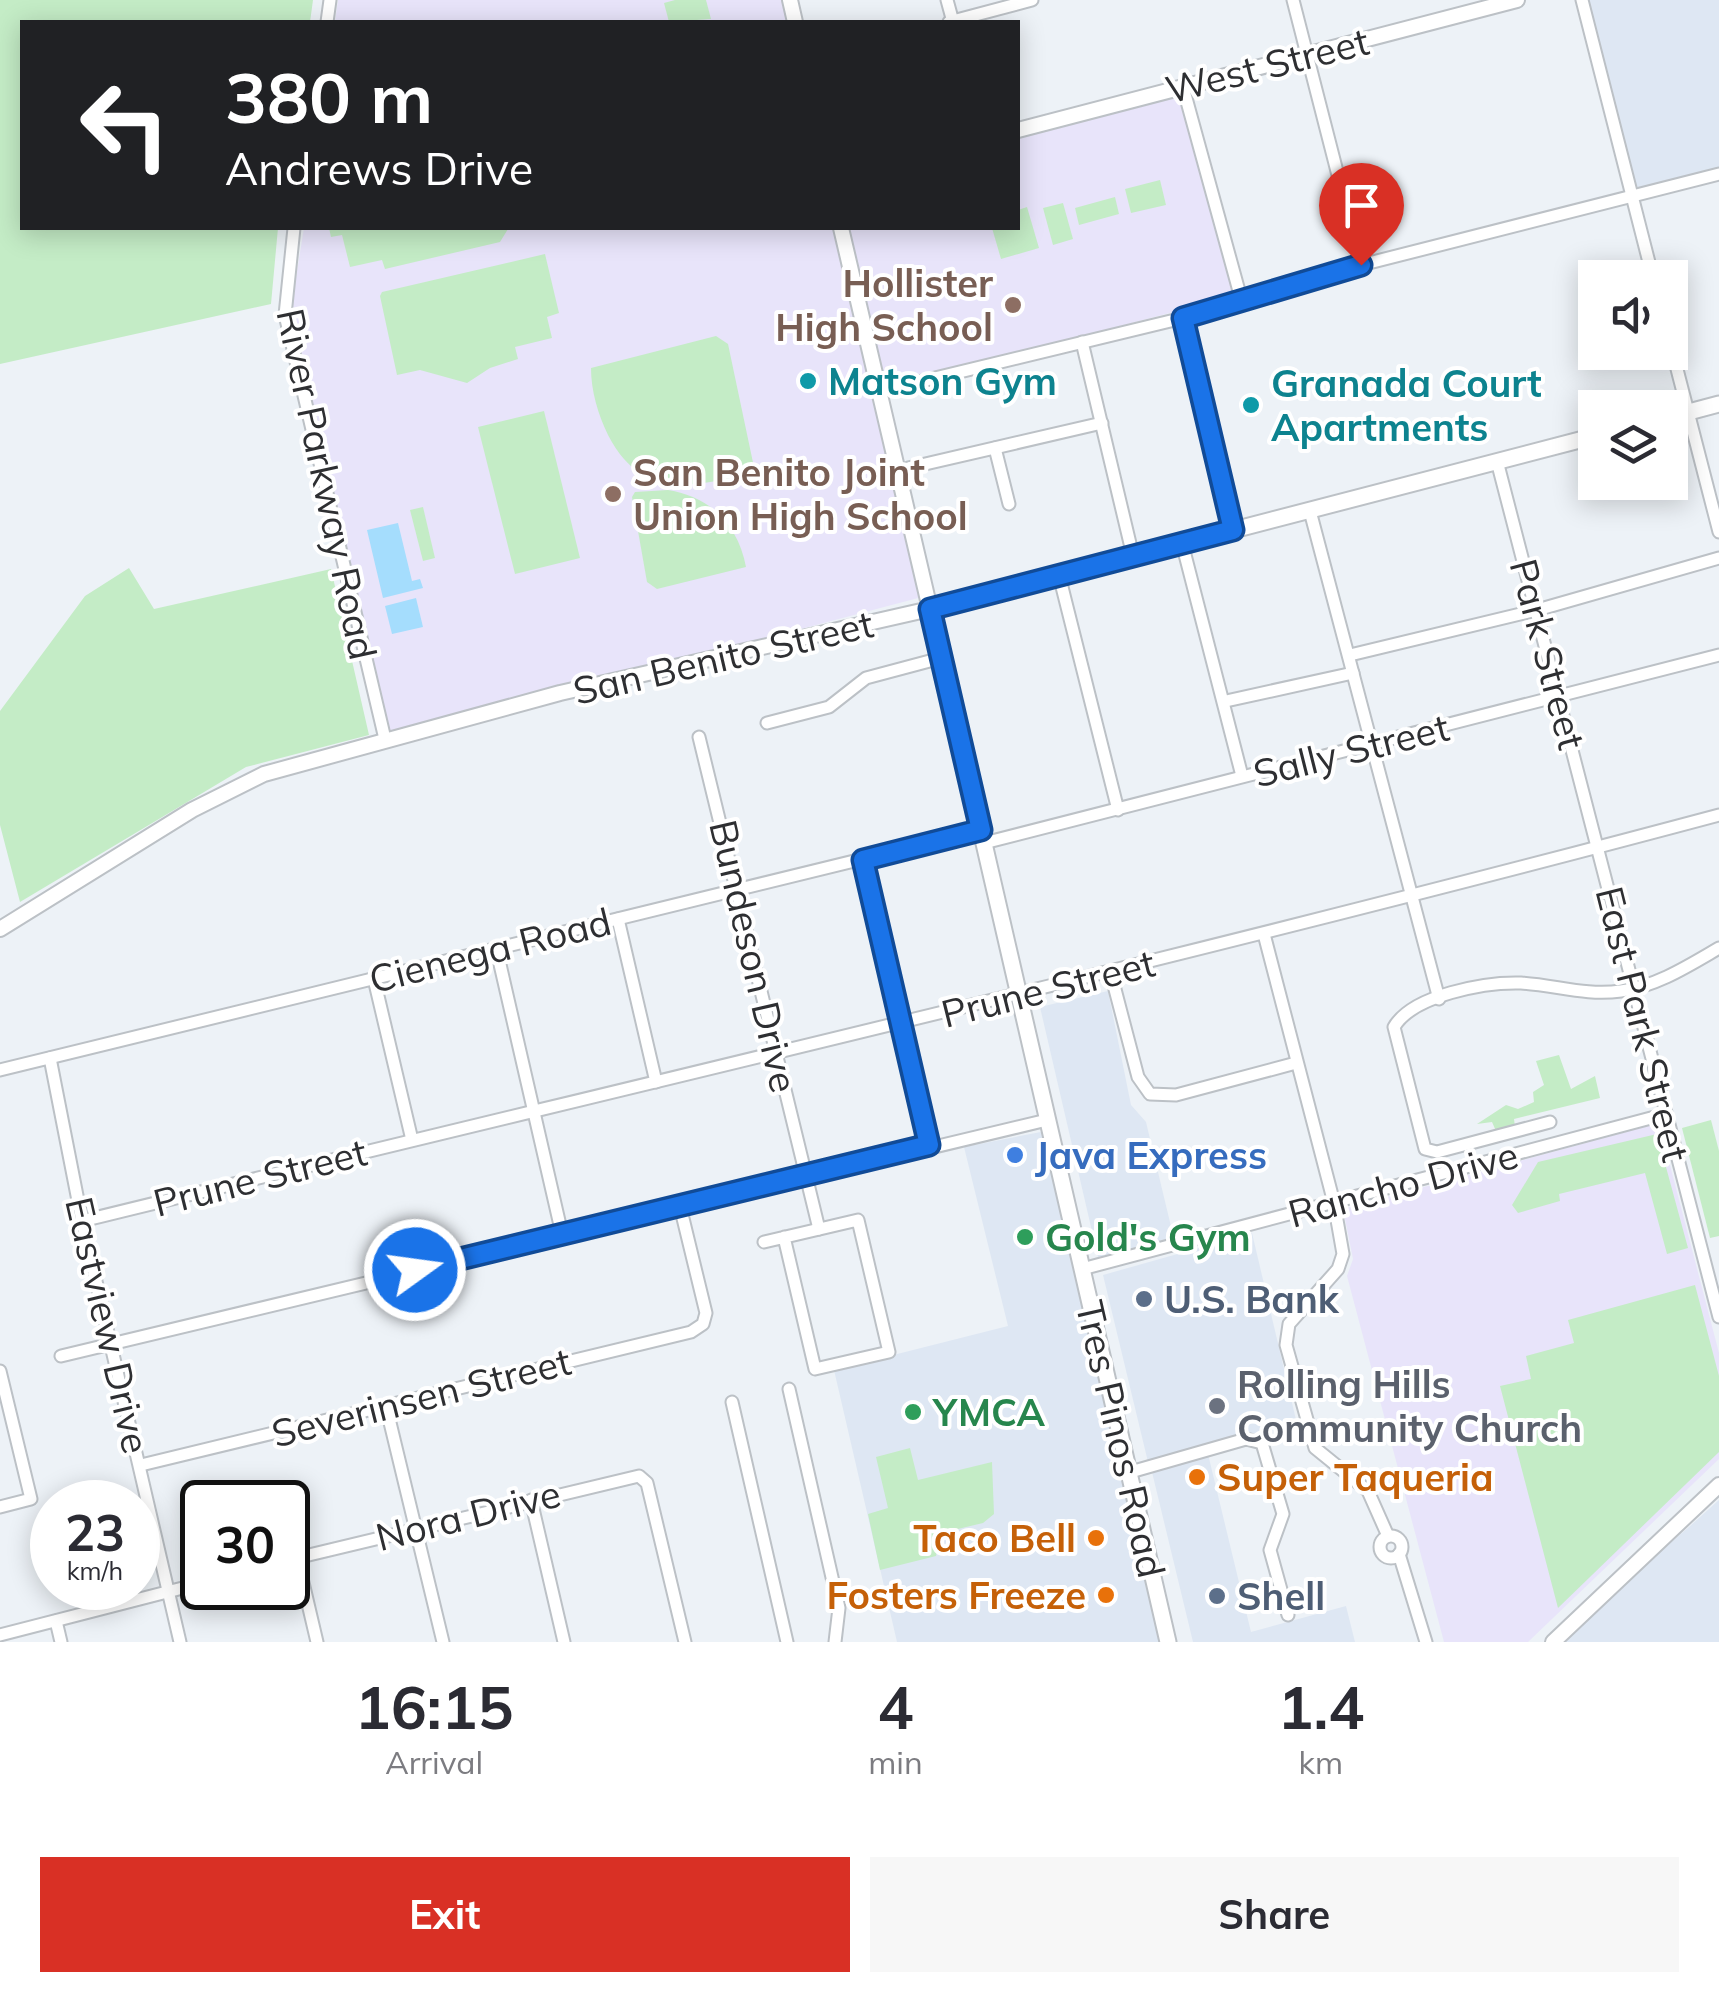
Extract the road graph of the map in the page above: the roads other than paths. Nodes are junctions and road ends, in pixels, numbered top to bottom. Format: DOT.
graph roads {
  1 [pos="1032,0"];
  2 [pos="1293,0"];
  3 [pos="1517,0"];
  4 [pos="1582,0"];
  5 [pos="1465,6"];
  6 [pos="958,20"];
  7 [pos="1306,56"];
  8 [pos="1183,87"];
  9 [pos="1020,129"];
  10 [pos="1719,174"];
  11 [pos="1632,195"];
  12 [pos="294,230"];
  13 [pos="841,230"];
  14 [pos="1649,260"];
  15 [pos="1361,265"];
  16 [pos="1242,302"];
  17 [pos="1183,318"];
  18 [pos="1082,342"];
  19 [pos="881,391"];
  20 [pos="1719,404"];
  21 [pos="1688,412"];
  22 [pos="1102,423"];
  23 [pos="1578,440"];
  24 [pos="995,448"];
  25 [pos="1497,461"];
  26 [pos="908,468"];
  27 [pos="1008,504"];
  28 [pos="1310,511"];
  29 [pos="1233,530"];
  30 [pos="1719,532"];
  31 [pos="1182,544"];
  32 [pos="1133,556"];
  33 [pos="1719,558"];
  34 [pos="1060,574"];
  35 [pos="930,609"];
  36 [pos="1536,610"];
  37 [pos="1350,655"];
  38 [pos="1719,656"];
  39 [pos="940,658"];
  40 [pos="1353,673"];
  41 [pos="1561,698"];
  42 [pos="1226,702"];
  43 [pos="767,722"];
  44 [pos="700,738"];
  45 [pos="385,739"];
  46 [pos="1374,744"];
  47 [pos="1242,776"];
  48 [pos="1118,810"];
  49 [pos="1719,815"];
  50 [pos="982,837"];
  51 [pos="1598,848"];
  52 [pos="863,860"];
  53 [pos="739,890"];
  54 [pos="1410,892"];
  55 [pos="618,919"];
  56 [pos="0,929"];
  57 [pos="1264,934"];
  58 [pos="496,947"];
  59 [pos="1719,948"];
  60 [pos="1111,974"];
  61 [pos="374,979"];
  62 [pos="1634,989"];
  63 [pos="1019,995"];
  64 [pos="1439,999"];
  65 [pos="902,1023"];
  66 [pos="777,1054"];
  67 [pos="50,1058"];
  68 [pos="1296,1063"];
  69 [pos="0,1070"];
  70 [pos="656,1082"];
  71 [pos="535,1111"];
  72 [pos="1666,1114"];
  73 [pos="1047,1120"];
  74 [pos="1550,1122"];
  75 [pos="1512,1132"];
  76 [pos="412,1140"];
  77 [pos="929,1145"];
  78 [pos="1517,1154"];
  79 [pos="806,1175"];
  80 [pos="1334,1203"];
  81 [pos="680,1206"];
  82 [pos="82,1221"];
  83 [pos="819,1229"];
  84 [pos="562,1234"];
  85 [pos="784,1237"];
  86 [pos="764,1242"];
  87 [pos="1082,1269"];
  88 [pos="1719,1317"];
  89 [pos="112,1344"];
  90 [pos="61,1356"];
  91 [pos="0,1371"];
  92 [pos="789,1388"];
  93 [pos="732,1402"];
  94 [pos="386,1406"];
  95 [pos="141,1465"];
  96 [pos="1127,1473"];
  97 [pos="1719,1485"];
  98 [pos="532,1500"];
  99 [pos="0,1507"];
  100 [pos="414,1528"];
  101 [pos="310,1554"];
  102 [pos="180,1589"];
  103 [pos="169,1592"];
  104 [pos="307,1610"];
  105 [pos="1288,1615"];
  106 [pos="56,1621"];
  107 [pos="0,1635"];
  108 [pos="61,1642"];
  109 [pos="180,1642"];
  110 [pos="317,1642"];
  111 [pos="443,1642"];
  112 [pos="564,1642"];
  113 [pos="685,1642"];
  114 [pos="786,1642"];
  115 [pos="835,1642"];
  116 [pos="1168,1642"];
  117 [pos="1426,1642"];
  118 [pos="1553,1642"];
  1 -- 6 [label="street"];
  2 -- 7 [label="street"];
  3 -- 5 [label="street, West Street"];
  4 -- 11 [label="street"];
  5 -- 7 [label="street, West Street"];
  7 -- 8 [label="street, West Street"];
  7 -- 15 [label="street"];
  8 -- 9 [label="street, West Street"];
  8 -- 16 [label="street"];
  10 -- 11 [label="street"];
  11 -- 14 [label="street"];
  11 -- 15 [label="street"];
  12 -- 45 [label="street, River Parkway Road"];
  13 -- 19 [label="street"];
  15 -- 16 [label="street"];
  16 -- 17 [label="street"];
  17 -- 18 [label="street"];
  17 -- 29 [label="street"];
  18 -- 19 [label="street"];
  18 -- 22 [label="street"];
  19 -- 35 [label="street"];
  20 -- 21 [label="main road"];
  21 -- 30 [label="street"];
  22 -- 24 [label="street"];
  22 -- 32 [label="street"];
  23 -- 25 [label="main road, San Benito Street"];
  24 -- 26 [label="street"];
  24 -- 27 [label="street"];
  25 -- 28 [label="main road, San Benito Street"];
  25 -- 36 [label="street, Park Street"];
  28 -- 29 [label="main road, San Benito Street"];
  28 -- 37 [label="street"];
  29 -- 31 [label="main road, San Benito Street"];
  31 -- 32 [label="main road, San Benito Street"];
  31 -- 42 [label="street"];
  32 -- 34 [label="main road, San Benito Street"];
  33 -- 36 [label="street"];
  34 -- 35 [label="main road, San Benito Street"];
  34 -- 48 [label="street"];
  35 -- 39 [label="main road, Tres Pinos Road"];
  35 -- 45 [label="street, San Benito Street"];
  36 -- 37 [label="street"];
  36 -- 41 [label="street, Park Street"];
  37 -- 40 [label="street"];
  38 -- 41 [label="street, Sally Street"];
  39 -- 43 [label="street"];
  39 -- 50 [label="main road, Tres Pinos Road"];
  40 -- 42 [label="street"];
  40 -- 46 [label="street"];
  41 -- 46 [label="street, Sally Street"];
  41 -- 51 [label="street, Park Street"];
  42 -- 47 [label="street"];
  44 -- 53 [label="street, Bundeson Drive"];
  45 -- 56 [label="street, San Benito Street"];
  46 -- 47 [label="street, Sally Street"];
  46 -- 54 [label="street"];
  47 -- 48 [label="street, Sally Street"];
  48 -- 50 [label="street, Sally Street"];
  49 -- 51 [label="street, Prune Street"];
  50 -- 52 [label="street, Cienega Road"];
  50 -- 63 [label="main road, Tres Pinos Road"];
  51 -- 54 [label="street, Prune Street"];
  51 -- 62 [label="street, East Park Street"];
  52 -- 53 [label="street, Cienega Road"];
  52 -- 65 [label="street"];
  53 -- 55 [label="street, Cienega Road"];
  53 -- 66 [label="street, Bundeson Drive"];
  54 -- 57 [label="street, Prune Street"];
  54 -- 64 [label="street"];
  55 -- 58 [label="street, Cienega Road"];
  55 -- 70 [label="street"];
  57 -- 60 [label="street, Prune Street"];
  57 -- 68 [label="street"];
  58 -- 61 [label="street, Cienega Road"];
  58 -- 71 [label="street"];
  59 -- 62 [label="street"];
  60 -- 63 [label="street, Prune Street"];
  60 -- 68 [label="street"];
  61 -- 67 [label="street, Cienega Road"];
  61 -- 76 [label="street"];
  62 -- 64 [label="street"];
  62 -- 72 [label="street, East Park Street"];
  63 -- 65 [label="street, Prune Street"];
  63 -- 73 [label="main road, Tres Pinos Road"];
  64 -- 75 [label="street"];
  65 -- 66 [label="street, Prune Street"];
  65 -- 77 [label="street"];
  66 -- 70 [label="street, Prune Street"];
  66 -- 79 [label="street, Bundeson Drive"];
  67 -- 69 [label="street, Cienega Road"];
  67 -- 82 [label="street, Eastview Drive"];
  68 -- 80 [label="street"];
  70 -- 71 [label="street, Prune Street"];
  71 -- 76 [label="street, Prune Street"];
  71 -- 84 [label="street"];
  72 -- 78 [label="street, Rancho Drive"];
  72 -- 88 [label="street, East Park Street"];
  73 -- 77 [label="street"];
  73 -- 87 [label="main road, Tres Pinos Road"];
  74 -- 75 [label="street"];
  75 -- 78 [label="street"];
  76 -- 82 [label="street, Prune Street"];
  77 -- 79 [label="street"];
  78 -- 80 [label="street, Rancho Drive"];
  79 -- 81 [label="street"];
  79 -- 83 [label="street, Bundeson Drive"];
  80 -- 87 [label="street, Rancho Drive"];
  80 -- 117 [label="street"];
  81 -- 84 [label="street"];
  81 -- 94 [label="street, Severinsen Street"];
  82 -- 89 [label="street, Eastview Drive"];
  83 -- 85 [label="street"];
  83 -- 85 [label="street"];
  84 -- 89 [label="street"];
  85 -- 86 [label="street"];
  87 -- 96 [label="main road, Tres Pinos Road"];
  89 -- 90 [label="street"];
  89 -- 95 [label="street, Eastview Drive"];
  91 -- 99 [label="street"];
  92 -- 115 [label="street"];
  93 -- 114 [label="street"];
  94 -- 95 [label="street, Severinsen Street"];
  94 -- 100 [label="street"];
  95 -- 103 [label="street, Eastview Drive"];
  96 -- 105 [label="street"];
  96 -- 116 [label="main road, Tres Pinos Road"];
  97 -- 118 [label="street"];
  98 -- 100 [label="street, Nora Drive"];
  98 -- 112 [label="street"];
  98 -- 113 [label="street, Nora Drive"];
  100 -- 101 [label="street, Nora Drive"];
  100 -- 111 [label="street"];
  102 -- 103 [label="street"];
  103 -- 106 [label="street"];
  103 -- 109 [label="street, Eastview Drive"];
  104 -- 110 [label="street"];
  106 -- 107 [label="street"];
  106 -- 108 [label="street"];
}
